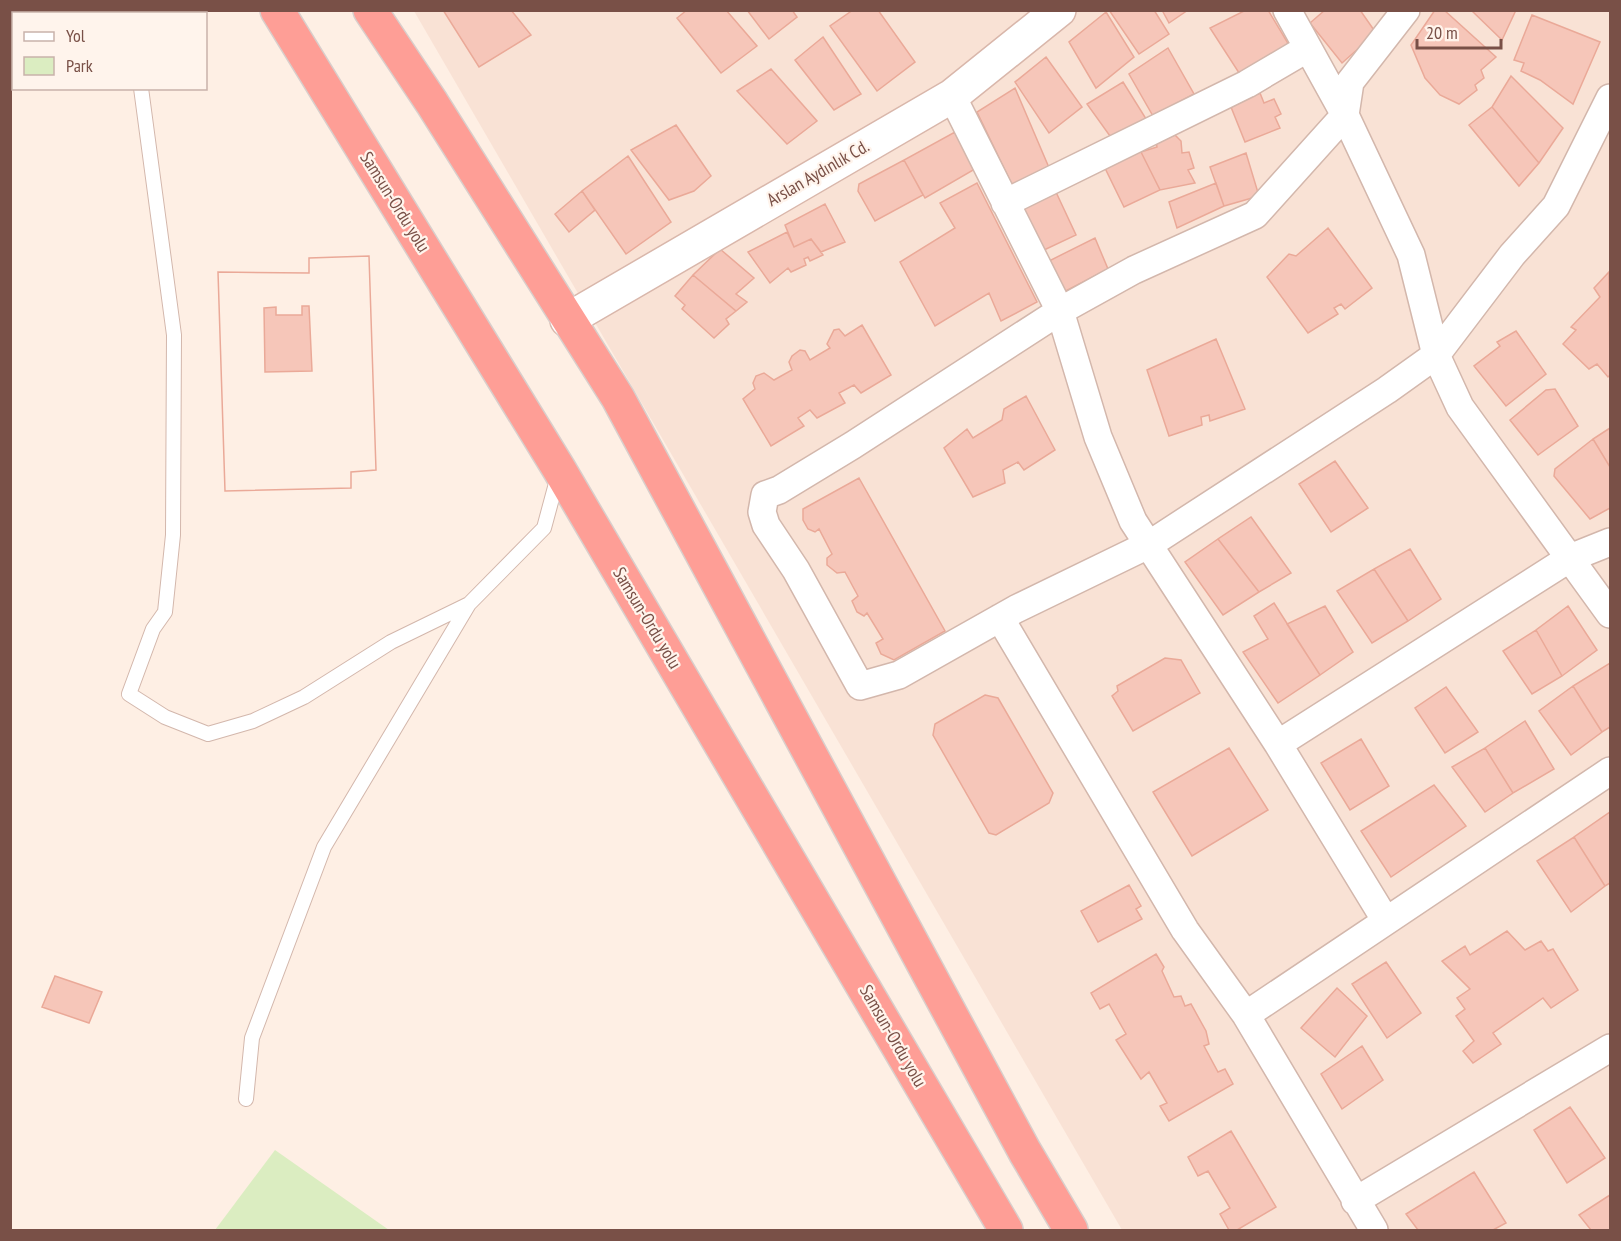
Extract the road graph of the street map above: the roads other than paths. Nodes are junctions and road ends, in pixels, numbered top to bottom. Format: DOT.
graph roads {
  1 [pos="277,10"];
  2 [pos="370,10"];
  3 [pos="1059,10"];
  4 [pos="1287,10"];
  5 [pos="1406,10"];
  6 [pos="1308,48"];
  7 [pos="141,90"];
  8 [pos="952,96"];
  9 [pos="1611,99"];
  10 [pos="1345,115"];
  11 [pos="1005,202"];
  12 [pos="1060,311"];
  13 [pos="567,320"];
  14 [pos="1436,355"];
  15 [pos="560,470"];
  16 [pos="1611,542"];
  17 [pos="1150,544"];
  18 [pos="1570,558"];
  19 [pos="469,604"];
  20 [pos="1611,614"];
  21 [pos="1000,618"];
  22 [pos="1278,744"];
  23 [pos="1611,771"];
  24 [pos="1386,921"];
  25 [pos="1246,1015"];
  26 [pos="1611,1048"];
  27 [pos="246,1099"];
  28 [pos="1355,1201"];
  29 [pos="1006,1230"];
  30 [pos="1071,1230"];
  31 [pos="1374,1230"];
  1 -- 15 [label="highway, Samsun-Ordu yolu"];
  2 -- 13 [label="highway"];
  3 -- 8 [label="street, Arslan Aydınlık Cd."];
  4 -- 6 [label="street"];
  5 -- 10 [label="street"];
  6 -- 10 [label="street"];
  6 -- 11 [label="street"];
  7 -- 19 [label="lane"];
  8 -- 11 [label="street"];
  8 -- 13 [label="street, Arslan Aydınlık Cd."];
  9 -- 14 [label="street"];
  10 -- 12 [label="street"];
  10 -- 14 [label="street"];
  11 -- 12 [label="street"];
  12 -- 17 [label="street"];
  12 -- 21 [label="street"];
  13 -- 30 [label="highway"];
  14 -- 17 [label="street"];
  14 -- 18 [label="street"];
  15 -- 19 [label="lane"];
  15 -- 29 [label="highway, Samsun-Ordu yolu"];
  16 -- 18 [label="street"];
  17 -- 21 [label="street"];
  17 -- 22 [label="street"];
  18 -- 20 [label="street"];
  18 -- 22 [label="street"];
  19 -- 27 [label="lane"];
  21 -- 25 [label="street"];
  22 -- 24 [label="street"];
  23 -- 24 [label="street"];
  24 -- 25 [label="street"];
  25 -- 28 [label="street"];
  26 -- 28 [label="street"];
  28 -- 31 [label="street"];
}
